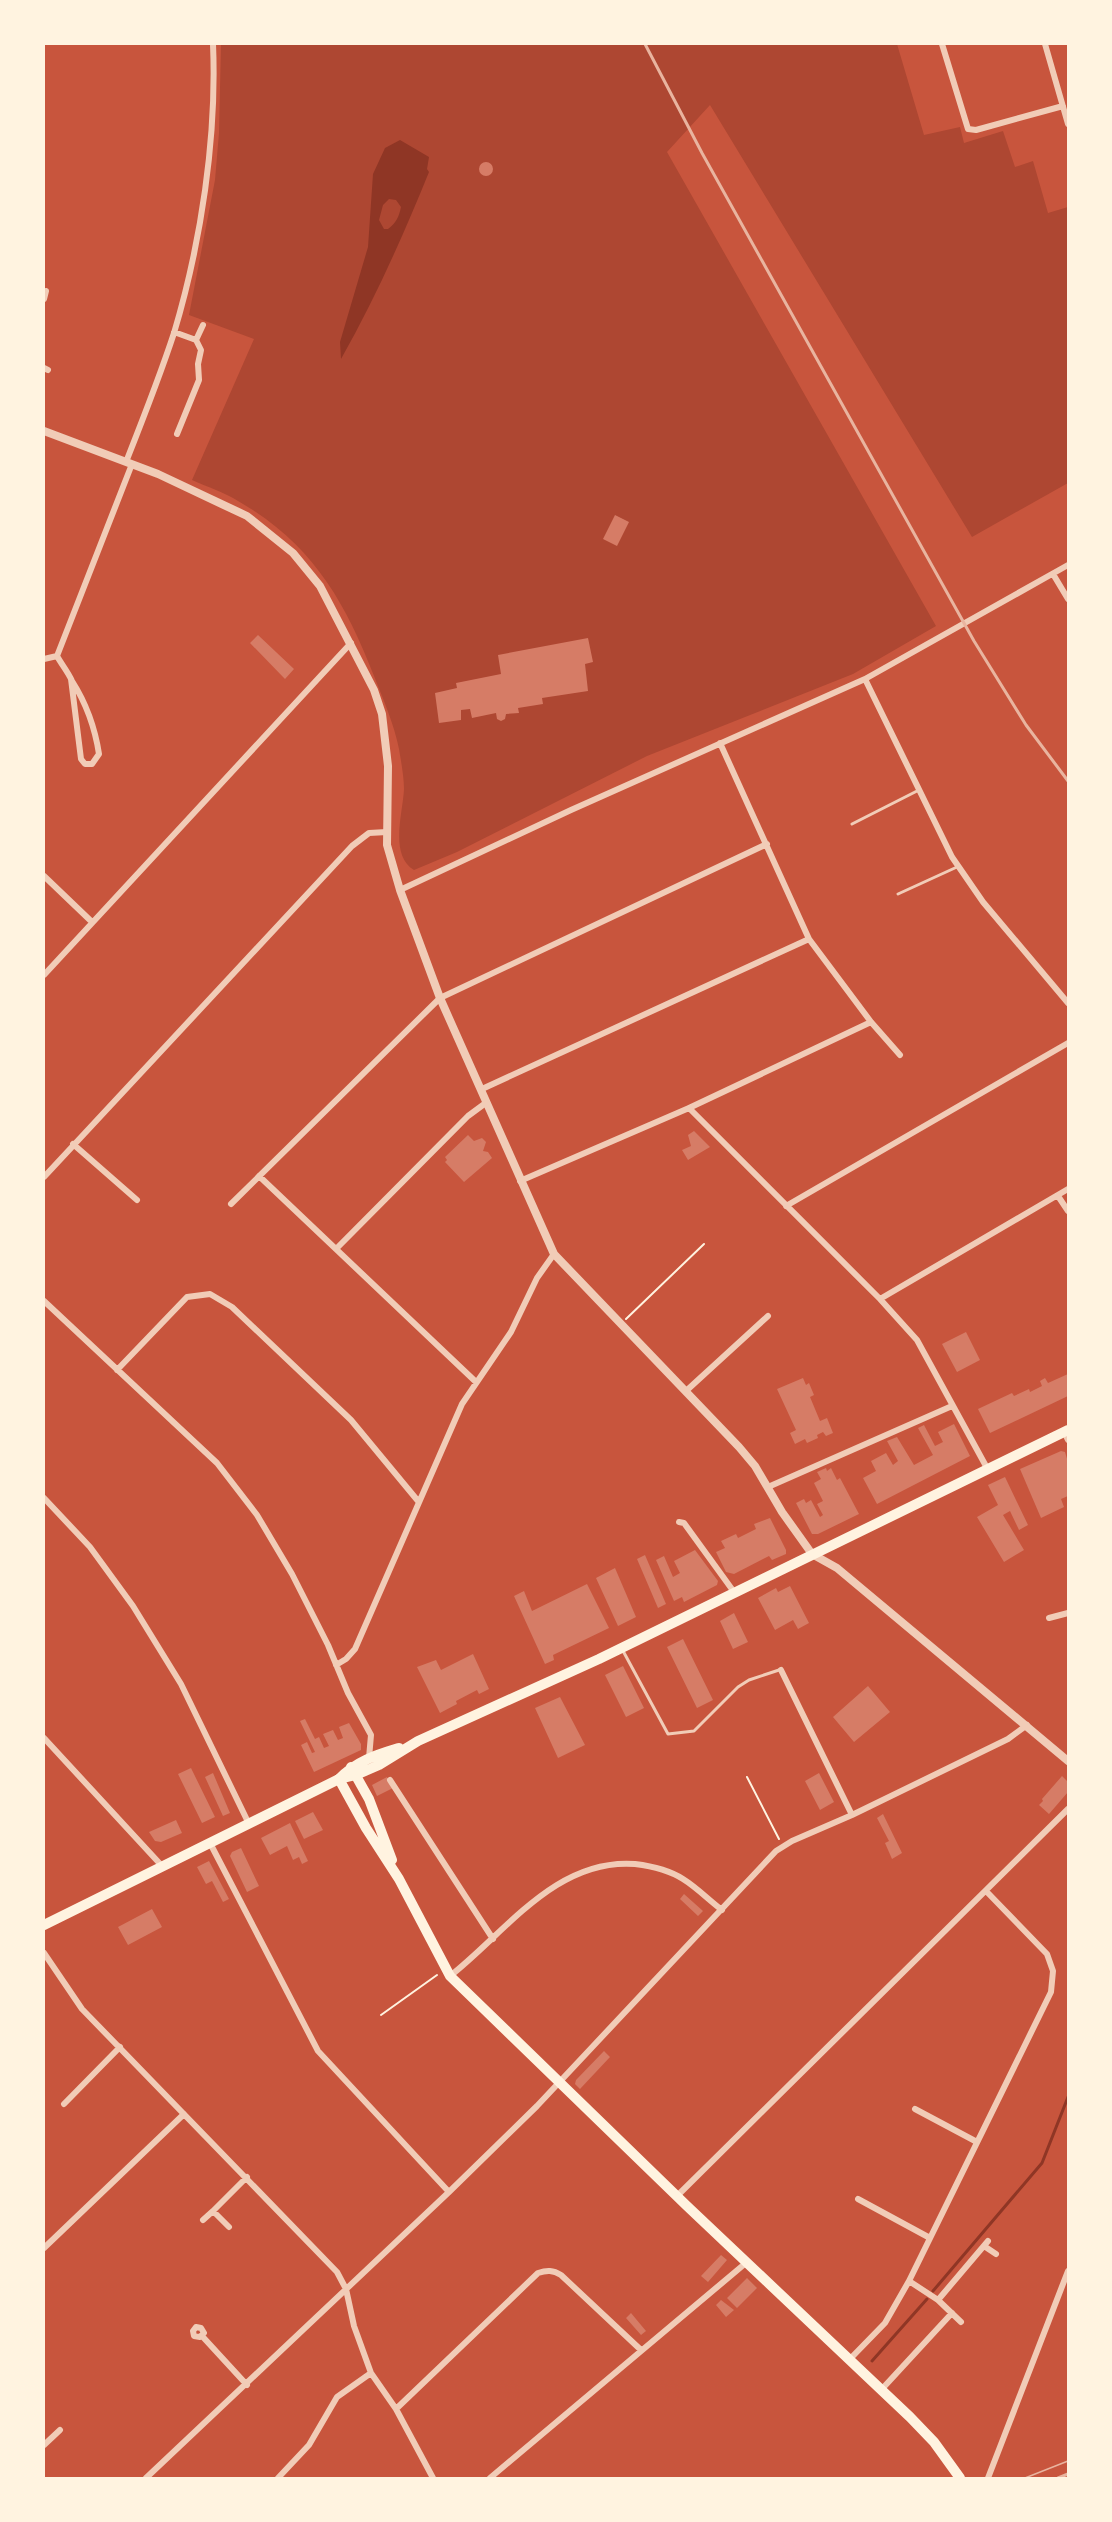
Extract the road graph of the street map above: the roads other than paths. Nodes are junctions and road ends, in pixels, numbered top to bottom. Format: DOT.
graph roads {
  1 [pos="213,44"];
  2 [pos="942,44"];
  3 [pos="1045,44"];
  4 [pos="1063,106"];
  5 [pos="1068,124"];
  6 [pos="46,291"];
  7 [pos="44,299"];
  8 [pos="203,325"];
  9 [pos="174,332"];
  10 [pos="196,340"];
  11 [pos="44,431"];
  12 [pos="177,434"];
  13 [pos="129,463"];
  14 [pos="1068,565"];
  15 [pos="1053,574"];
  16 [pos="1068,599"];
  17 [pos="351,643"];
  18 [pos="57,656"];
  19 [pos="44,659"];
  20 [pos="72,679"];
  21 [pos="865,679"];
  22 [pos="720,743"];
  23 [pos="919,790"];
  24 [pos="852,824"];
  25 [pos="387,832"];
  26 [pos="767,844"];
  27 [pos="959,866"];
  28 [pos="44,876"];
  29 [pos="400,890"];
  30 [pos="898,894"];
  31 [pos="92,922"];
  32 [pos="809,939"];
  33 [pos="44,975"];
  34 [pos="440,998"];
  35 [pos="1068,1003"];
  36 [pos="871,1022"];
  37 [pos="1068,1043"];
  38 [pos="900,1055"];
  39 [pos="482,1089"];
  40 [pos="487,1102"];
  41 [pos="689,1108"];
  42 [pos="73,1144"];
  43 [pos="259,1176"];
  44 [pos="44,1177"];
  45 [pos="520,1181"];
  46 [pos="1068,1190"];
  47 [pos="1058,1196"];
  48 [pos="137,1200"];
  49 [pos="231,1204"];
  50 [pos="786,1206"];
  51 [pos="1068,1210"];
  52 [pos="336,1249"];
  53 [pos="554,1254"];
  54 [pos="880,1299"];
  55 [pos="44,1300"];
  56 [pos="768,1316"];
  57 [pos="117,1370"];
  58 [pos="476,1382"];
  59 [pos="686,1391"];
  60 [pos="952,1406"];
  61 [pos="1067,1434"];
  62 [pos="987,1468"];
  63 [pos="768,1487"];
  64 [pos="44,1498"];
  65 [pos="418,1501"];
  66 [pos="679,1522"];
  67 [pos="812,1554"];
  68 [pos="734,1592"];
  69 [pos="1068,1613"];
  70 [pos="1049,1618"];
  71 [pos="621,1647"];
  72 [pos="336,1665"];
  73 [pos="782,1670"];
  74 [pos="1027,1725"];
  75 [pos="44,1738"];
  76 [pos="418,1742"];
  77 [pos="369,1758"];
  78 [pos="1068,1761"];
  79 [pos="354,1771"];
  80 [pos="339,1779"];
  81 [pos="390,1780"];
  82 [pos="1068,1809"];
  83 [pos="852,1815"];
  84 [pos="249,1824"];
  85 [pos="210,1843"];
  86 [pos="162,1867"];
  87 [pos="399,1879"];
  88 [pos="986,1891"];
  89 [pos="722,1910"];
  90 [pos="44,1925"];
  91 [pos="493,1939"];
  92 [pos="44,1953"];
  93 [pos="448,1972"];
  94 [pos="120,2047"];
  95 [pos="560,2082"];
  96 [pos="64,2104"];
  97 [pos="915,2109"];
  98 [pos="184,2114"];
  99 [pos="977,2142"];
  100 [pos="247,2177"];
  101 [pos="449,2192"];
  102 [pos="677,2196"];
  103 [pos="858,2199"];
  104 [pos="213,2211"];
  105 [pos="203,2220"];
  106 [pos="229,2227"];
  107 [pos="930,2238"];
  108 [pos="44,2248"];
  109 [pos="996,2254"];
  110 [pos="747,2262"];
  111 [pos="1068,2271"];
  112 [pos="909,2281"];
  113 [pos="346,2289"];
  114 [pos="938,2300"];
  115 [pos="952,2313"];
  116 [pos="961,2322"];
  117 [pos="202,2336"];
  118 [pos="641,2350"];
  119 [pos="850,2359"];
  120 [pos="371,2373"];
  121 [pos="247,2385"];
  122 [pos="882,2389"];
  123 [pos="396,2409"];
  124 [pos="60,2430"];
  125 [pos="44,2445"];
  126 [pos="146,2478"];
  127 [pos="278,2478"];
  128 [pos="433,2478"];
  129 [pos="490,2478"];
  130 [pos="960,2478"];
  131 [pos="988,2478"];
  1 -- 9 [label="street"];
  2 -- 4 [label="street"];
  3 -- 4 [label="street"];
  4 -- 5 [label="street"];
  6 -- 7 [label="street"];
  8 -- 10 [label="street"];
  9 -- 10 [label="street"];
  9 -- 13 [label="street"];
  10 -- 12 [label="street"];
  11 -- 13 [label="street"];
  13 -- 17 [label="street"];
  13 -- 18 [label="street"];
  14 -- 15 [label="street"];
  15 -- 16 [label="street"];
  15 -- 21 [label="street"];
  17 -- 25 [label="street"];
  17 -- 31 [label="street"];
  18 -- 19 [label="street"];
  18 -- 20 [label="street"];
  20 -- 20 [label="street"];
  21 -- 22 [label="street"];
  21 -- 23 [label="street"];
  22 -- 26 [label="street"];
  22 -- 29 [label="street"];
  23 -- 24 [label="lane"];
  23 -- 27 [label="street"];
  25 -- 29 [label="street"];
  25 -- 42 [label="street"];
  26 -- 32 [label="street"];
  26 -- 34 [label="street"];
  27 -- 30 [label="lane"];
  27 -- 35 [label="street"];
  28 -- 31 [label="street"];
  29 -- 34 [label="street"];
  31 -- 33 [label="street"];
  32 -- 36 [label="street"];
  32 -- 39 [label="street"];
  34 -- 39 [label="street"];
  34 -- 43 [label="street"];
  36 -- 38 [label="street"];
  36 -- 41 [label="street"];
  37 -- 50 [label="street"];
  39 -- 40 [label="street"];
  40 -- 45 [label="street"];
  40 -- 52 [label="street"];
  41 -- 45 [label="street"];
  41 -- 50 [label="street"];
  42 -- 44 [label="street"];
  42 -- 48 [label="street"];
  43 -- 49 [label="street"];
  43 -- 52 [label="street"];
  45 -- 53 [label="street"];
  46 -- 47 [label="street"];
  47 -- 51 [label="street"];
  47 -- 54 [label="street"];
  50 -- 54 [label="street"];
  52 -- 58 [label="street"];
  53 -- 58 [label="street"];
  53 -- 59 [label="street"];
  54 -- 60 [label="street"];
  55 -- 57 [label="street"];
  56 -- 59 [label="street"];
  57 -- 65 [label="street"];
  57 -- 72 [label="street"];
  58 -- 65 [label="street"];
  59 -- 63 [label="street"];
  60 -- 62 [label="street"];
  60 -- 63 [label="street"];
  61 -- 62 [label="main road"];
  62 -- 67 [label="main road"];
  63 -- 67 [label="street"];
  64 -- 84 [label="street"];
  65 -- 72 [label="street"];
  66 -- 68 [label="street"];
  67 -- 68 [label="main road"];
  67 -- 74 [label="street"];
  68 -- 71 [label="main road"];
  69 -- 70 [label="street"];
  71 -- 73 [label="lane"];
  71 -- 76 [label="main road"];
  72 -- 77 [label="street"];
  73 -- 83 [label="street"];
  74 -- 78 [label="street"];
  74 -- 83 [label="street"];
  75 -- 86 [label="street"];
  76 -- 77 [label="main road"];
  76 -- 79 [label="main road"];
  77 -- 79 [label="main road"];
  79 -- 80 [label="main road"];
  79 -- 87 [label="main road"];
  80 -- 84 [label="main road"];
  80 -- 87 [label="main road"];
  81 -- 91 [label="street"];
  82 -- 88 [label="street"];
  83 -- 89 [label="street"];
  84 -- 85 [label="main road"];
  85 -- 86 [label="main road"];
  85 -- 101 [label="street"];
  86 -- 90 [label="main road"];
  87 -- 93 [label="main road"];
  88 -- 99 [label="street"];
  88 -- 102 [label="street"];
  89 -- 91 [label="street"];
  89 -- 95 [label="street"];
  91 -- 93 [label="street"];
  92 -- 94 [label="street"];
  93 -- 95 [label="main road"];
  94 -- 96 [label="street"];
  94 -- 98 [label="street"];
  95 -- 101 [label="street"];
  95 -- 102 [label="main road"];
  97 -- 99 [label="street"];
  98 -- 100 [label="street"];
  98 -- 108 [label="street"];
  99 -- 107 [label="street"];
  100 -- 104 [label="street"];
  100 -- 113 [label="street"];
  101 -- 113 [label="street"];
  102 -- 110 [label="main road"];
  103 -- 107 [label="street"];
  104 -- 105 [label="street"];
  104 -- 106 [label="street"];
  107 -- 112 [label="street"];
  109 -- 114 [label="street"];
  110 -- 118 [label="street"];
  110 -- 119 [label="main road"];
  111 -- 131 [label="street"];
  112 -- 114 [label="street"];
  112 -- 119 [label="street"];
  113 -- 120 [label="street"];
  113 -- 121 [label="street"];
  114 -- 115 [label="street"];
  115 -- 116 [label="street"];
  115 -- 122 [label="street"];
  117 -- 121 [label="street"];
  118 -- 123 [label="street"];
  118 -- 129 [label="street"];
  119 -- 122 [label="main road"];
  120 -- 123 [label="street"];
  120 -- 127 [label="street"];
  121 -- 126 [label="street"];
  122 -- 130 [label="main road"];
  123 -- 128 [label="street"];
  124 -- 125 [label="street"];
}
